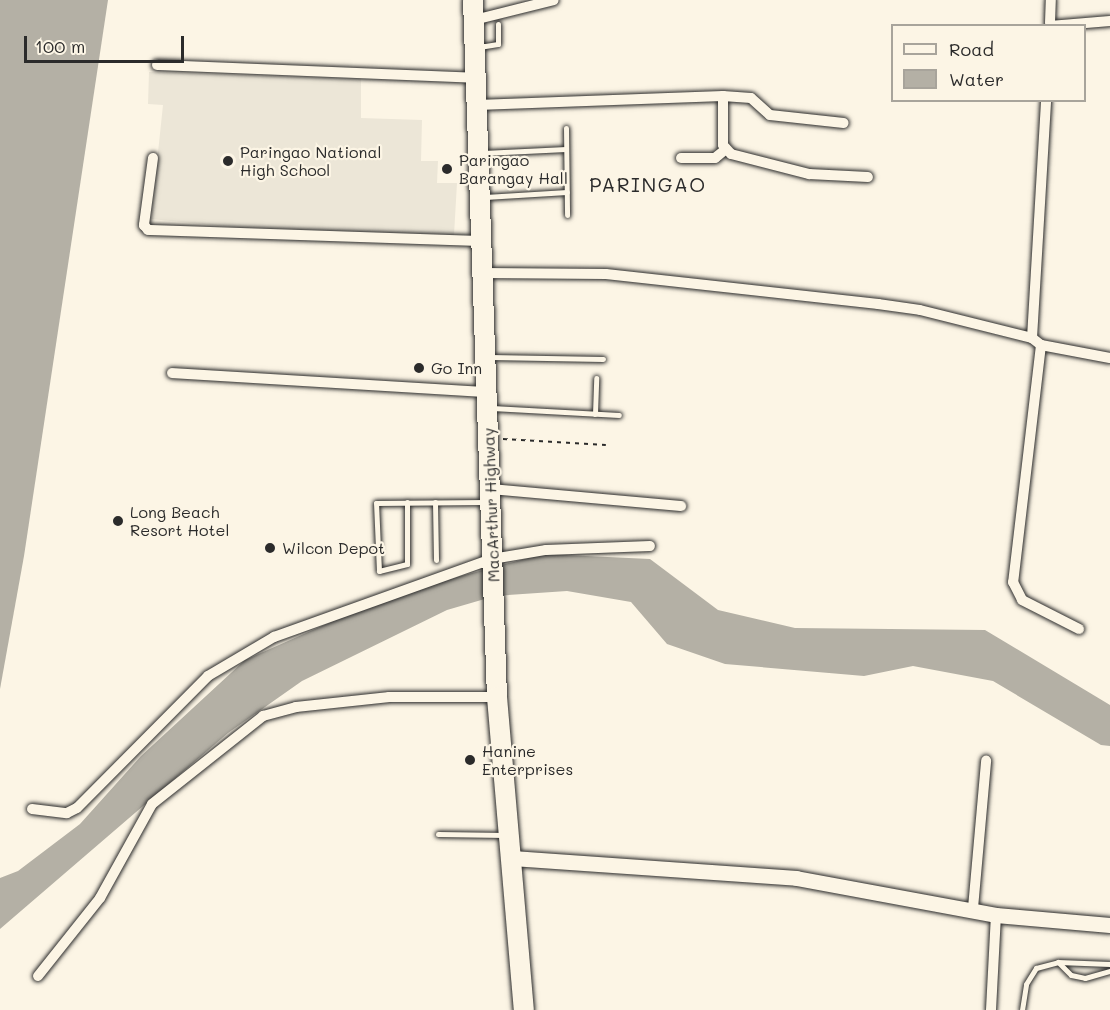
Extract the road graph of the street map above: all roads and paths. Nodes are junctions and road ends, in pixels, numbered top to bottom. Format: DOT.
graph roads {
  1 [pos="554,0"];
  2 [pos="1051,0"];
  3 [pos="473,10"];
  4 [pos="1110,21"];
  5 [pos="498,24"];
  6 [pos="1050,24"];
  7 [pos="475,48"];
  8 [pos="157,65"];
  9 [pos="476,78"];
  10 [pos="723,96"];
  11 [pos="1046,102"];
  12 [pos="477,105"];
  13 [pos="844,123"];
  14 [pos="566,128"];
  15 [pos="566,149"];
  16 [pos="726,149"];
  17 [pos="478,154"];
  18 [pos="153,158"];
  19 [pos="681,158"];
  20 [pos="868,177"];
  21 [pos="567,192"];
  22 [pos="480,199"];
  23 [pos="567,215"];
  24 [pos="482,241"];
  25 [pos="483,273"];
  26 [pos="1036,341"];
  27 [pos="486,357"];
  28 [pos="1110,358"];
  29 [pos="603,359"];
  30 [pos="172,374"];
  31 [pos="596,378"];
  32 [pos="487,400"];
  33 [pos="596,414"];
  34 [pos="619,415"];
  35 [pos="489,439"];
  36 [pos="606,445"];
  37 [pos="491,496"];
  38 [pos="407,502"];
  39 [pos="435,502"];
  40 [pos="681,506"];
  41 [pos="650,546"];
  42 [pos="436,560"];
  43 [pos="492,562"];
  44 [pos="1079,629"];
  45 [pos="498,697"];
  46 [pos="986,761"];
  47 [pos="32,810"];
  48 [pos="438,834"];
  49 [pos="510,836"];
  50 [pos="512,858"];
  51 [pos="973,908"];
  52 [pos="996,915"];
  53 [pos="1110,925"];
  54 [pos="1058,962"];
  55 [pos="1110,964"];
  56 [pos="1110,971"];
  57 [pos="38,976"];
  58 [pos="524,1010"];
  59 [pos="991,1010"];
  60 [pos="1022,1010"];
  1 -- 3 [label="street"];
  2 -- 6 [label="street"];
  3 -- 7 [label="highway, MacArthur Highway"];
  4 -- 6 [label="street"];
  5 -- 7 [label="lane"];
  7 -- 9 [label="highway, MacArthur Highway"];
  8 -- 9 [label="street"];
  9 -- 12 [label="highway, MacArthur Highway"];
  10 -- 12 [label="street"];
  10 -- 13 [label="street"];
  10 -- 16 [label="street"];
  11 -- 26 [label="street"];
  12 -- 17 [label="highway, MacArthur Highway"];
  14 -- 15 [label="lane"];
  15 -- 17 [label="lane"];
  15 -- 21 [label="lane"];
  16 -- 19 [label="street"];
  16 -- 20 [label="street"];
  17 -- 22 [label="highway, MacArthur Highway"];
  18 -- 24 [label="street"];
  21 -- 22 [label="lane"];
  21 -- 23 [label="lane"];
  22 -- 24 [label="highway, MacArthur Highway"];
  24 -- 25 [label="highway, MacArthur Highway"];
  25 -- 26 [label="street"];
  25 -- 27 [label="highway, MacArthur Highway"];
  26 -- 28 [label="street"];
  26 -- 44 [label="street"];
  27 -- 29 [label="lane"];
  27 -- 32 [label="highway, MacArthur Highway"];
  30 -- 32 [label="street"];
  31 -- 33 [label="lane"];
  32 -- 33 [label="lane"];
  32 -- 35 [label="highway, MacArthur Highway"];
  33 -- 34 [label="lane"];
  35 -- 36 [label="path"];
  35 -- 37 [label="highway, MacArthur Highway"];
  37 -- 39 [label="lane"];
  37 -- 40 [label="street"];
  37 -- 43 [label="highway, MacArthur Highway"];
  38 -- 38 [label="lane"];
  38 -- 39 [label="lane"];
  39 -- 42 [label="lane"];
  41 -- 43 [label="street"];
  43 -- 45 [label="highway, MacArthur Highway"];
  43 -- 47 [label="street"];
  45 -- 49 [label="highway, MacArthur Highway"];
  45 -- 57 [label="street"];
  46 -- 51 [label="street"];
  48 -- 49 [label="lane"];
  49 -- 50 [label="highway, MacArthur Highway"];
  50 -- 51 [label="street"];
  50 -- 58 [label="highway, MacArthur Highway"];
  51 -- 52 [label="street"];
  52 -- 53 [label="street"];
  52 -- 59 [label="street"];
  54 -- 55 [label="lane"];
  54 -- 56 [label="lane"];
  54 -- 60 [label="lane"];
}
